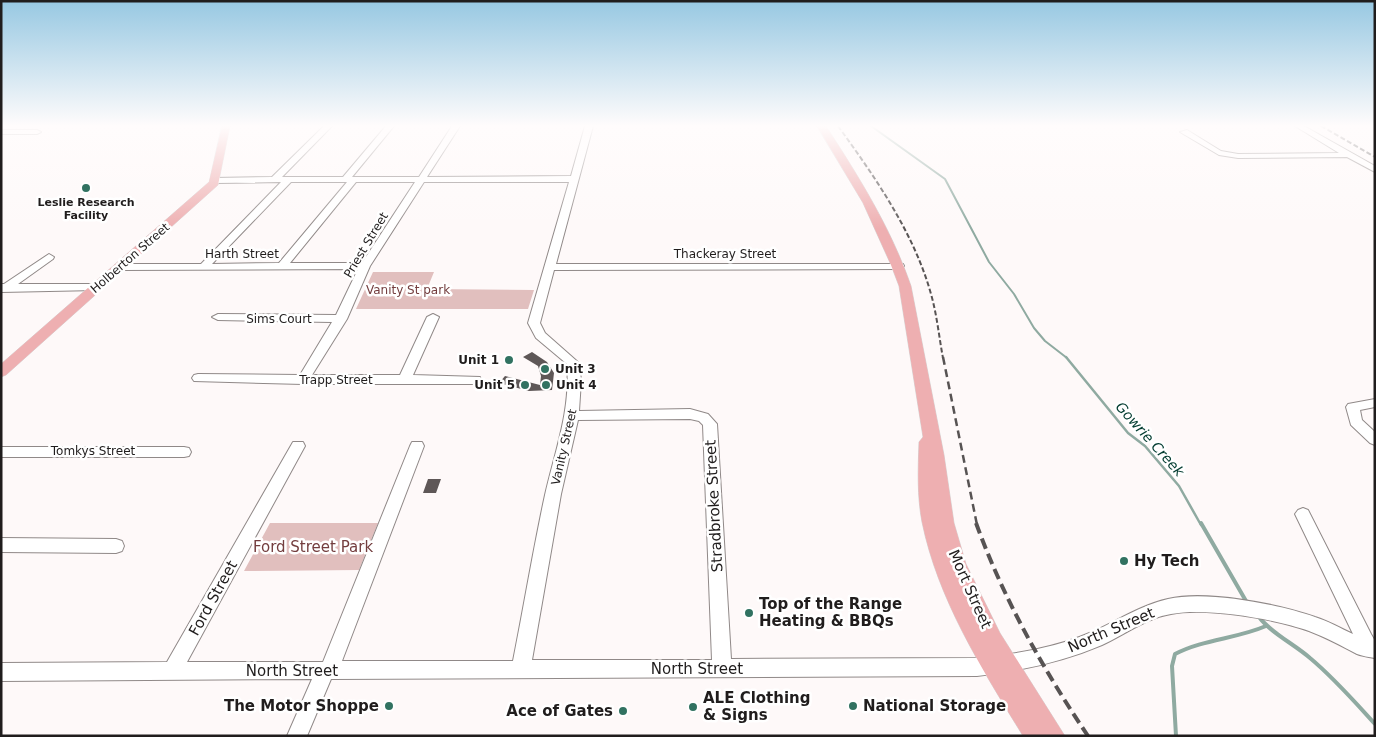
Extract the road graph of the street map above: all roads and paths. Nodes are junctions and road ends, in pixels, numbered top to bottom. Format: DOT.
graph roads {
  1 [pos="220,160"];
  2 [pos="294,160"];
  3 [pos="364,160"];
  4 [pos="434,160"];
  5 [pos="579,160"];
  6 [pos="842,160"];
  7 [pos="1357,160"];
  8 [pos="1375,170"];
  9 [pos="350,179"];
  10 [pos="574,179"];
  11 [pos="216,180"];
  12 [pos="274,180"];
  13 [pos="288,180"];
  14 [pos="422,180"];
  15 [pos="49,257"];
  16 [pos="282,266"];
  17 [pos="365,266"];
  18 [pos="899,266"];
  19 [pos="120,267"];
  20 [pos="203,267"];
  21 [pos="551,267"];
  22 [pos="97,287"];
  23 [pos="3,289"];
  24 [pos="218,317"];
  25 [pos="433,317"];
  26 [pos="341,318"];
  27 [pos="1,372"];
  28 [pos="198,378"];
  29 [pos="303,380"];
  30 [pos="475,380"];
  31 [pos="404,381"];
  32 [pos="1375,403"];
  33 [pos="572,416"];
  34 [pos="1375,440"];
  35 [pos="298,446"];
  36 [pos="417,446"];
  37 [pos="1,452"];
  38 [pos="184,452"];
  39 [pos="1303,514"];
  40 [pos="1,545"];
  41 [pos="116,546"];
  42 [pos="1368,648"];
  43 [pos="1000,664"];
  44 [pos="521,669"];
  45 [pos="722,669"];
  46 [pos="172,671"];
  47 [pos="327,671"];
  48 [pos="1,672"];
  49 [pos="297,736"];
  50 [pos="1038,736"];
  51 [pos="1053,736"];
  1 -- 11 [label="main road"];
  2 -- 12 [label="street"];
  3 -- 9 [label="street"];
  4 -- 14 [label="street, Priest Street"];
  5 -- 10 [label="street, Vanity Street"];
  6 -- 18 [label="main road, Mort Street"];
  7 -- 8 [label="street"];
  9 -- 13 [label="street"];
  9 -- 14 [label="street"];
  9 -- 16 [label="street"];
  10 -- 14 [label="street"];
  10 -- 21 [label="street, Vanity Street"];
  11 -- 12 [label="street"];
  11 -- 19 [label="main road, Holberton Street"];
  12 -- 13 [label="street"];
  13 -- 20 [label="street"];
  14 -- 17 [label="street, Priest Street"];
  15 -- 23 [label="street"];
  16 -- 17 [label="street, Harth Street"];
  16 -- 20 [label="street, Harth Street"];
  17 -- 26 [label="street, Priest Street"];
  18 -- 21 [label="street, Thackeray Street"];
  18 -- 43 [label="main road, Mort Street"];
  19 -- 20 [label="street, Harth Street"];
  19 -- 22 [label="main road, Holberton Street"];
  21 -- 33 [label="street, Vanity Street"];
  22 -- 23 [label="street"];
  22 -- 27 [label="main road, Holberton Street"];
  24 -- 26 [label="street, Sims Court"];
  25 -- 31 [label="street"];
  26 -- 29 [label="street, Priest Street"];
  28 -- 29 [label="street, Trapp Street"];
  29 -- 31 [label="street, Trapp Street"];
  30 -- 31 [label="street, Trapp Street"];
  32 -- 34 [label="street"];
  33 -- 44 [label="street, Vanity Street"];
  33 -- 45 [label="street, Stradbroke Street"];
  35 -- 46 [label="street, Ford Street"];
  36 -- 47 [label="street"];
  37 -- 38 [label="street, Tomkys Street"];
  39 -- 42 [label="street"];
  40 -- 41 [label="street"];
  42 -- 43 [label="street, North Street"];
  43 -- 45 [label="street, North Street"];
  43 -- 50 [label="main road, Mort Street"];
  43 -- 51 [label="main road, Mort Street"];
  44 -- 45 [label="street, North Street"];
  44 -- 47 [label="street, North Street"];
  46 -- 47 [label="street, North Street"];
  46 -- 48 [label="street, North Street"];
  47 -- 49 [label="street"];
}
